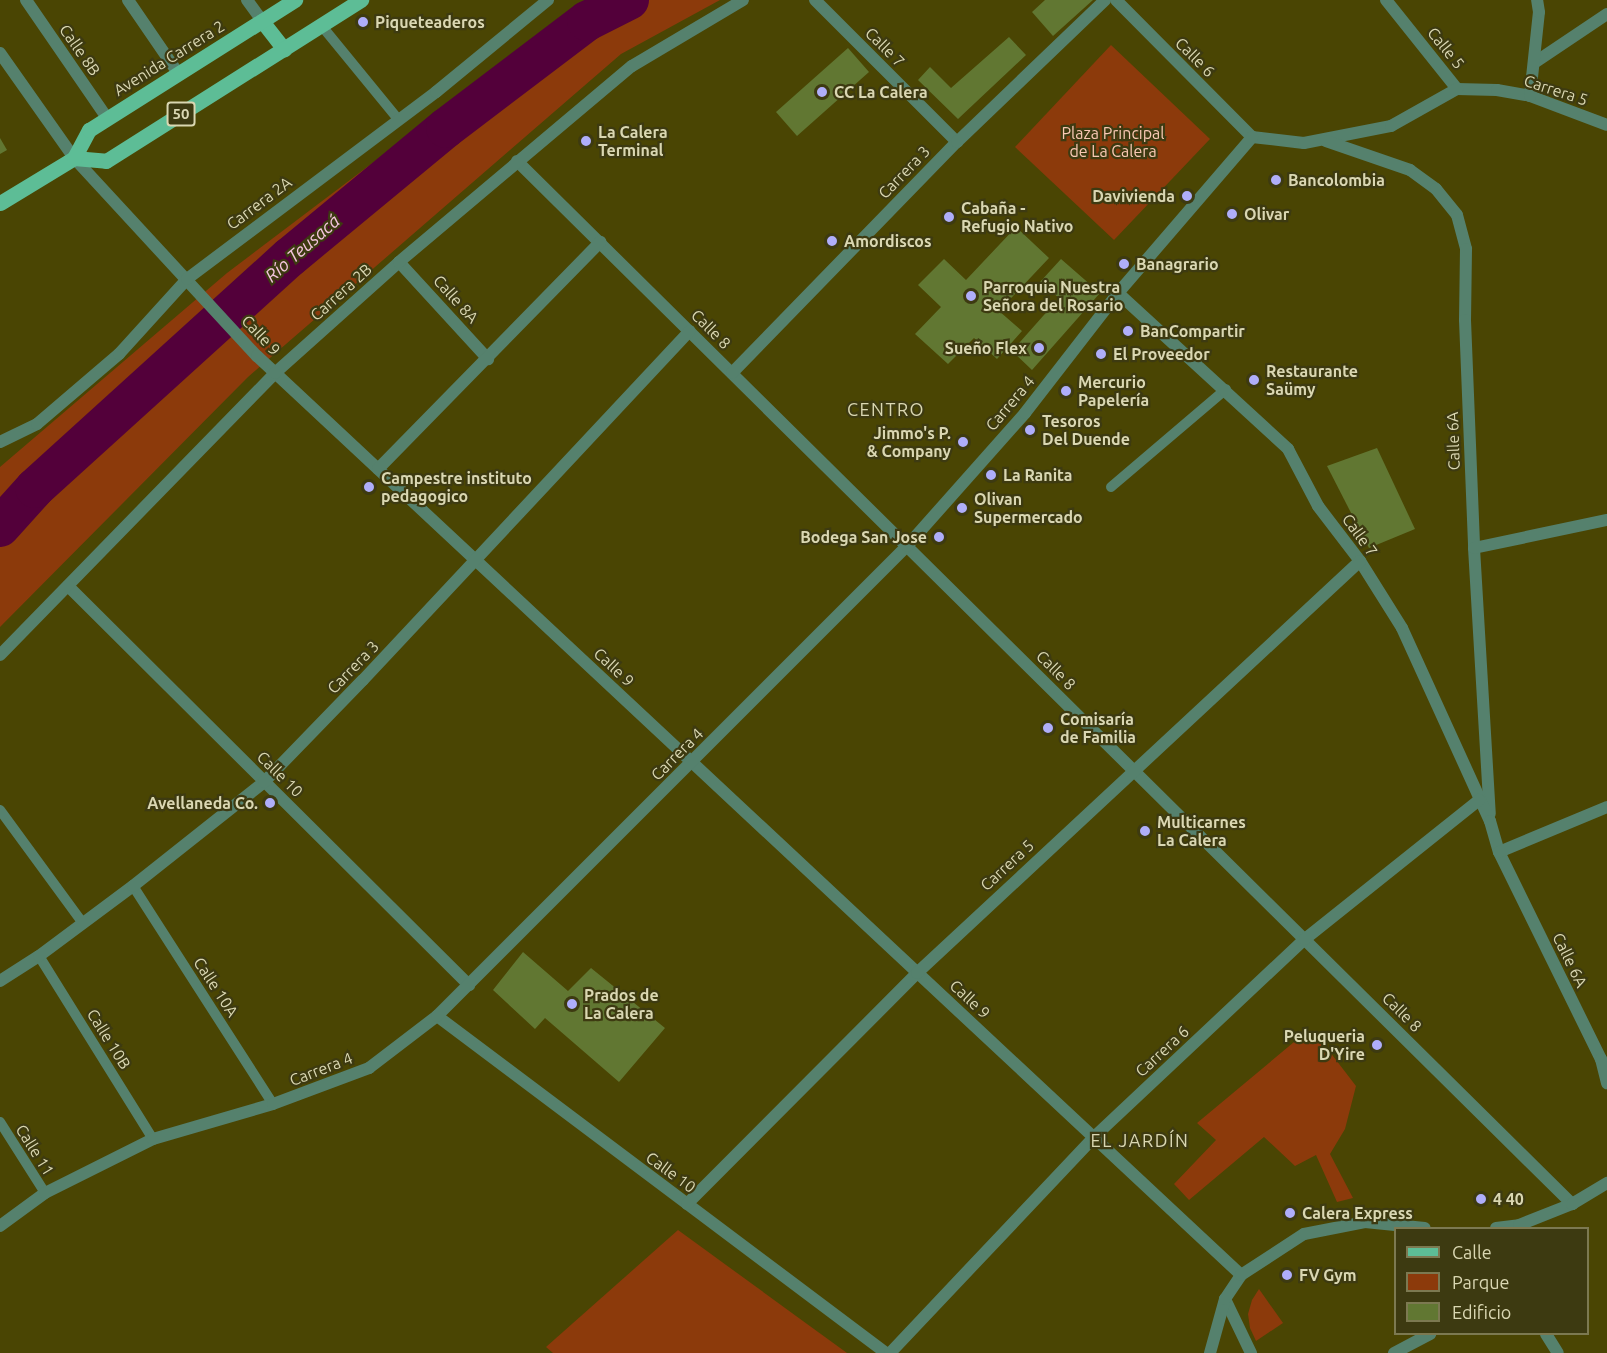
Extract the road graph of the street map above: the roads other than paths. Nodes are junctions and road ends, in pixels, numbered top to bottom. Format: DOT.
graph roads {
  1 [pos="26,0"];
  2 [pos="128,0"];
  3 [pos="247,0"];
  4 [pos="295,0"];
  5 [pos="361,0"];
  6 [pos="548,0"];
  7 [pos="743,0"];
  8 [pos="814,0"];
  9 [pos="1105,0"];
  10 [pos="1116,0"];
  11 [pos="1386,0"];
  12 [pos="1537,0"];
  13 [pos="1607,14"];
  14 [pos="262,21"];
  15 [pos="321,25"];
  16 [pos="284,49"];
  17 [pos="0,52"];
  18 [pos="1534,63"];
  19 [pos="178,73"];
  20 [pos="1457,89"];
  21 [pos="1530,96"];
  22 [pos="107,118"];
  23 [pos="398,119"];
  24 [pos="1607,125"];
  25 [pos="1252,137"];
  26 [pos="1326,141"];
  27 [pos="957,142"];
  28 [pos="74,158"];
  29 [pos="517,161"];
  30 [pos="0,203"];
  31 [pos="600,242"];
  32 [pos="399,262"];
  33 [pos="187,279"];
  34 [pos="1118,293"];
  35 [pos="690,331"];
  36 [pos="488,359"];
  37 [pos="275,373"];
  38 [pos="732,373"];
  39 [pos="1226,389"];
  40 [pos="0,442"];
  41 [pos="378,469"];
  42 [pos="1111,487"];
  43 [pos="1607,520"];
  44 [pos="907,546"];
  45 [pos="1474,548"];
  46 [pos="475,559"];
  47 [pos="1360,561"];
  48 [pos="68,586"];
  49 [pos="0,655"];
  50 [pos="692,762"];
  51 [pos="1134,770"];
  52 [pos="264,782"];
  53 [pos="1479,800"];
  54 [pos="1607,807"];
  55 [pos="0,810"];
  56 [pos="1490,821"];
  57 [pos="1499,852"];
  58 [pos="133,886"];
  59 [pos="82,922"];
  60 [pos="1305,939"];
  61 [pos="39,956"];
  62 [pos="917,973"];
  63 [pos="0,981"];
  64 [pos="469,985"];
  65 [pos="437,1016"];
  66 [pos="1607,1083"];
  67 [pos="273,1104"];
  68 [pos="0,1122"];
  69 [pos="1094,1137"];
  70 [pos="153,1139"];
  71 [pos="1607,1183"];
  72 [pos="45,1193"];
  73 [pos="687,1204"];
  74 [pos="1572,1204"];
  75 [pos="0,1226"];
  76 [pos="1415,1227"];
  77 [pos="1504,1227"];
  78 [pos="1241,1275"];
  79 [pos="1225,1299"];
  80 [pos="1428,1335"];
  81 [pos="1547,1335"];
  82 [pos="1401,1351"];
  83 [pos="886,1353"];
  84 [pos="890,1353"];
  85 [pos="1210,1353"];
  86 [pos="1251,1353"];
  87 [pos="1558,1353"];
  1 -- 22 [label="street, Calle 8B"];
  2 -- 19 [label="street"];
  3 -- 14 [label="street"];
  4 -- 14 [label="main road, Avenida Carrera 2 / 50"];
  5 -- 15 [label="main road, 50"];
  6 -- 23 [label="street, Carrera 2A"];
  7 -- 29 [label="street, Carrera 2B"];
  8 -- 27 [label="street, Calle 7"];
  9 -- 27 [label="street, Carrera 3"];
  10 -- 25 [label="street, Calle 6"];
  11 -- 20 [label="street, Calle 5"];
  12 -- 18 [label="street"];
  13 -- 18 [label="street, Carrera 5"];
  14 -- 16 [label="main road"];
  14 -- 19 [label="main road, Avenida Carrera 2 / 50"];
  15 -- 16 [label="main road, 50"];
  15 -- 23 [label="lane"];
  16 -- 28 [label="main road, 50"];
  17 -- 28 [label="street, Calle 9"];
  18 -- 21 [label="street"];
  19 -- 22 [label="main road, Avenida Carrera 2 / 50"];
  20 -- 21 [label="street, Carrera 5"];
  20 -- 26 [label="street"];
  21 -- 24 [label="street, Carrera 5"];
  22 -- 28 [label="main road, Avenida Carrera 2 / 50"];
  23 -- 33 [label="street, Carrera 2A"];
  25 -- 26 [label="street"];
  25 -- 34 [label="street, Carrera 4"];
  26 -- 45 [label="street, Calle 6A"];
  27 -- 38 [label="street, Carrera 3"];
  28 -- 30 [label="main road"];
  28 -- 33 [label="street, Calle 9"];
  29 -- 31 [label="street, Calle 8"];
  29 -- 32 [label="street, Carrera 2B"];
  31 -- 35 [label="street, Calle 8"];
  31 -- 36 [label="street"];
  32 -- 36 [label="street, Calle 8A"];
  32 -- 37 [label="street, Carrera 2B"];
  33 -- 37 [label="street, Calle 9"];
  33 -- 40 [label="street, Carrera 2A"];
  34 -- 39 [label="street, Calle 7"];
  34 -- 44 [label="street, Carrera 4"];
  35 -- 38 [label="street, Calle 8"];
  35 -- 46 [label="street, Carrera 3"];
  36 -- 41 [label="street"];
  37 -- 41 [label="street, Calle 9"];
  37 -- 48 [label="street, Carrera 2B"];
  38 -- 44 [label="street, Calle 8"];
  39 -- 42 [label="lane"];
  39 -- 47 [label="street, Calle 7"];
  41 -- 46 [label="street, Calle 9"];
  43 -- 45 [label="street"];
  44 -- 50 [label="street, Carrera 4"];
  44 -- 51 [label="street, Calle 8"];
  45 -- 56 [label="street, Calle 6A"];
  46 -- 50 [label="street, Calle 9"];
  46 -- 52 [label="street, Carrera 3"];
  47 -- 51 [label="street, Carrera 5"];
  47 -- 53 [label="street, Calle 7"];
  48 -- 49 [label="street, Carrera 2B"];
  48 -- 52 [label="street, Calle 10"];
  50 -- 62 [label="street, Calle 9"];
  50 -- 64 [label="street, Carrera 4"];
  51 -- 60 [label="street, Calle 8"];
  51 -- 62 [label="street, Carrera 5"];
  52 -- 58 [label="street, Carrera 3"];
  52 -- 64 [label="street, Calle 10"];
  53 -- 56 [label="street, Calle 7"];
  53 -- 60 [label="street, Carrera 6"];
  54 -- 57 [label="street"];
  55 -- 59 [label="lane"];
  56 -- 57 [label="street, Calle 7"];
  57 -- 66 [label="street, Calle 6A"];
  58 -- 59 [label="street, Carrera 3"];
  58 -- 67 [label="lane, Calle 10A"];
  59 -- 61 [label="street, Carrera 3"];
  60 -- 69 [label="street, Carrera 6"];
  60 -- 74 [label="street, Calle 8"];
  61 -- 63 [label="street, Carrera 3"];
  61 -- 70 [label="lane, Calle 10B"];
  62 -- 69 [label="street, Calle 9"];
  62 -- 73 [label="street, Carrera 5"];
  64 -- 65 [label="street, Carrera 4"];
  65 -- 67 [label="street, Carrera 4"];
  65 -- 73 [label="street, Calle 10"];
  67 -- 70 [label="street, Carrera 4"];
  68 -- 72 [label="lane, Calle 11"];
  69 -- 78 [label="street, Calle 9"];
  69 -- 84 [label="street, Carrera 6"];
  70 -- 72 [label="street, Carrera 4"];
  71 -- 74 [label="street"];
  72 -- 75 [label="street, Carrera 4"];
  73 -- 83 [label="street, Calle 10"];
  74 -- 77 [label="street"];
  76 -- 78 [label="street"];
  78 -- 79 [label="street"];
  79 -- 85 [label="street"];
  79 -- 86 [label="street"];
  80 -- 82 [label="street"];
  81 -- 87 [label="street"];
}
